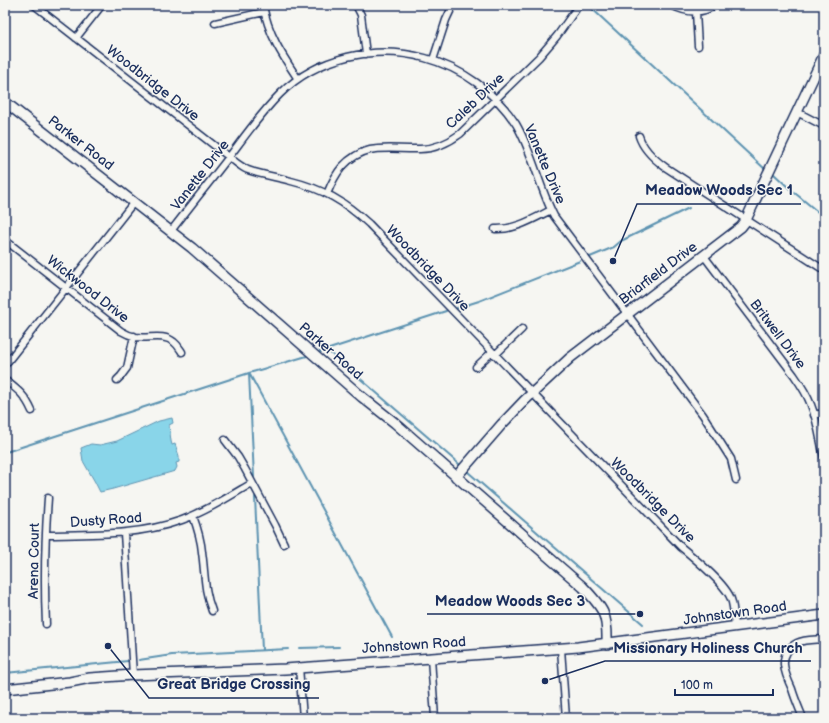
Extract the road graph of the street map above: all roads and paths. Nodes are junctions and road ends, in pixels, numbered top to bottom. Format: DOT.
graph roads {
  1 [pos="34,5"];
  2 [pos="102,5"];
  3 [pos="262,5"];
  4 [pos="356,5"];
  5 [pos="453,5"];
  6 [pos="579,5"];
  7 [pos="671,5"];
  8 [pos="715,5"];
  9 [pos="264,12"];
  10 [pos="696,12"];
  11 [pos="215,23"];
  12 [pos="76,38"];
  13 [pos="698,46"];
  14 [pos="366,54"];
  15 [pos="824,55"];
  16 [pos="433,60"];
  17 [pos="298,79"];
  18 [pos="496,99"];
  19 [pos="5,102"];
  20 [pos="797,112"];
  21 [pos="824,126"];
  22 [pos="639,136"];
  23 [pos="229,157"];
  24 [pos="327,194"];
  25 [pos="134,202"];
  26 [pos="551,210"];
  27 [pos="746,220"];
  28 [pos="495,229"];
  29 [pos="171,231"];
  30 [pos="5,240"];
  31 [pos="704,256"];
  32 [pos="824,270"];
  33 [pos="66,288"];
  34 [pos="627,314"];
  35 [pos="522,329"];
  36 [pos="134,336"];
  37 [pos="182,352"];
  38 [pos="494,353"];
  39 [pos="5,365"];
  40 [pos="476,367"];
  41 [pos="5,380"];
  42 [pos="117,380"];
  43 [pos="532,393"];
  44 [pos="32,411"];
  45 [pos="824,413"];
  46 [pos="814,415"];
  47 [pos="225,440"];
  48 [pos="824,458"];
  49 [pos="456,477"];
  50 [pos="736,480"];
  51 [pos="252,482"];
  52 [pos="48,498"];
  53 [pos="193,516"];
  54 [pos="124,533"];
  55 [pos="46,535"];
  56 [pos="284,544"];
  57 [pos="212,611"];
  58 [pos="824,615"];
  59 [pos="46,624"];
  60 [pos="735,627"];
  61 [pos="824,639"];
  62 [pos="607,644"];
  63 [pos="561,649"];
  64 [pos="431,658"];
  65 [pos="299,667"];
  66 [pos="133,675"];
  67 [pos="5,689"];
  68 [pos="303,718"];
  69 [pos="435,718"];
  70 [pos="566,718"];
  71 [pos="803,718"];
  1 -- 12 [label="street, Woodbridge Drive"];
  2 -- 12 [label="street"];
  3 -- 9 [label="street"];
  4 -- 14 [label="street"];
  5 -- 16 [label="street"];
  6 -- 18 [label="street, Caleb Drive"];
  7 -- 10 [label="street"];
  8 -- 10 [label="street"];
  9 -- 11 [label="street"];
  9 -- 17 [label="street"];
  10 -- 13 [label="street"];
  12 -- 23 [label="street, Woodbridge Drive"];
  14 -- 16 [label="street, Vanette Drive"];
  14 -- 17 [label="street, Vanette Drive"];
  15 -- 20 [label="street, Briarfield Drive"];
  16 -- 18 [label="street, Vanette Drive"];
  17 -- 23 [label="street, Vanette Drive"];
  18 -- 24 [label="street, Caleb Drive"];
  18 -- 26 [label="street, Vanette Drive"];
  19 -- 25 [label="street, Parker Road"];
  20 -- 21 [label="street"];
  20 -- 27 [label="street, Briarfield Drive"];
  22 -- 27 [label="street"];
  23 -- 24 [label="street, Woodbridge Drive"];
  23 -- 29 [label="street, Vanette Drive"];
  24 -- 38 [label="street, Woodbridge Drive"];
  25 -- 29 [label="street, Parker Road"];
  25 -- 33 [label="street"];
  26 -- 28 [label="street"];
  26 -- 34 [label="street, Vanette Drive"];
  27 -- 31 [label="street, Briarfield Drive"];
  27 -- 32 [label="street"];
  29 -- 49 [label="street, Parker Road"];
  30 -- 33 [label="street, Wickwood Drive"];
  31 -- 34 [label="street, Briarfield Drive"];
  31 -- 46 [label="street, Britwell Drive"];
  33 -- 36 [label="street, Wickwood Drive"];
  33 -- 39 [label="street"];
  34 -- 43 [label="street, Briarfield Drive"];
  34 -- 50 [label="street, Vanette Drive"];
  35 -- 38 [label="street"];
  36 -- 37 [label="street, Wickwood Drive"];
  36 -- 42 [label="street"];
  38 -- 40 [label="street"];
  38 -- 43 [label="street, Woodbridge Drive"];
  41 -- 44 [label="street"];
  43 -- 49 [label="street, Briarfield Drive"];
  43 -- 60 [label="street, Woodbridge Drive"];
  45 -- 46 [label="street"];
  46 -- 48 [label="street, Britwell Drive"];
  47 -- 51 [label="street"];
  49 -- 62 [label="street, Parker Road"];
  51 -- 53 [label="street, Dusty Road"];
  51 -- 56 [label="street"];
  52 -- 55 [label="street, Arena Court"];
  53 -- 54 [label="street, Dusty Road"];
  53 -- 57 [label="street"];
  54 -- 55 [label="street, Dusty Road"];
  54 -- 66 [label="street"];
  55 -- 59 [label="street, Arena Court"];
  58 -- 60 [label="street, Johnstown Road"];
  60 -- 62 [label="street, Johnstown Road"];
  61 -- 71 [label="street"];
  62 -- 63 [label="street, Johnstown Road"];
  63 -- 64 [label="street, Johnstown Road"];
  63 -- 70 [label="street"];
  64 -- 65 [label="street, Johnstown Road"];
  64 -- 69 [label="street"];
  65 -- 66 [label="street, Johnstown Road"];
  65 -- 68 [label="street"];
  66 -- 67 [label="street, Johnstown Road"];
}
